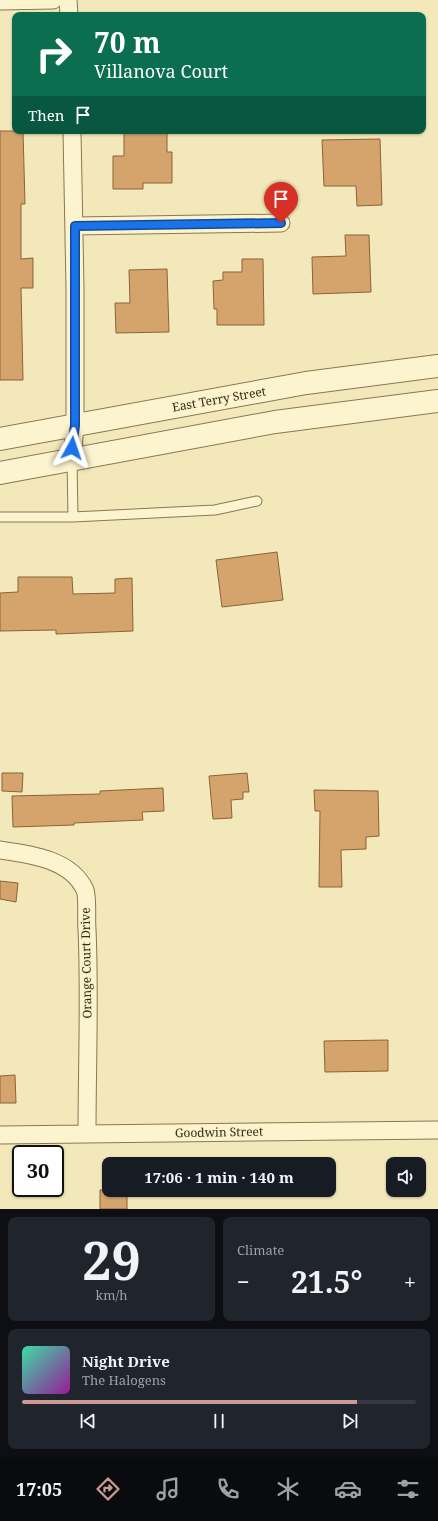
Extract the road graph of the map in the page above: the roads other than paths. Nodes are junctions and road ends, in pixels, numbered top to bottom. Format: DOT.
graph roads {
  1 [pos="52,0"];
  2 [pos="68,0"];
  3 [pos="0,1"];
  4 [pos="68,12"];
  5 [pos="72,134"];
  6 [pos="281,223"];
  7 [pos="75,226"];
  8 [pos="438,366"];
  9 [pos="438,401"];
  10 [pos="75,425"];
  11 [pos="0,439"];
  12 [pos="72,460"];
  13 [pos="0,473"];
  14 [pos="257,501"];
  15 [pos="0,517"];
  16 [pos="73,517"];
  17 [pos="0,850"];
  18 [pos="438,1130"];
  19 [pos="87,1134"];
  20 [pos="0,1135"];
  1 -- 3 [label="street"];
  2 -- 4 [label="street"];
  5 -- 7 [label="street"];
  6 -- 7 [label="street"];
  7 -- 10 [label="street"];
  8 -- 10 [label="street, East Terry Street"];
  9 -- 12 [label="street"];
  10 -- 11 [label="street, East Terry Street"];
  10 -- 12 [label="street"];
  12 -- 13 [label="street"];
  12 -- 16 [label="lane"];
  14 -- 16 [label="lane"];
  15 -- 16 [label="lane"];
  17 -- 19 [label="street, Orange Court Drive"];
  18 -- 19 [label="street, Goodwin Street"];
  19 -- 20 [label="street, Goodwin Street"];
}
